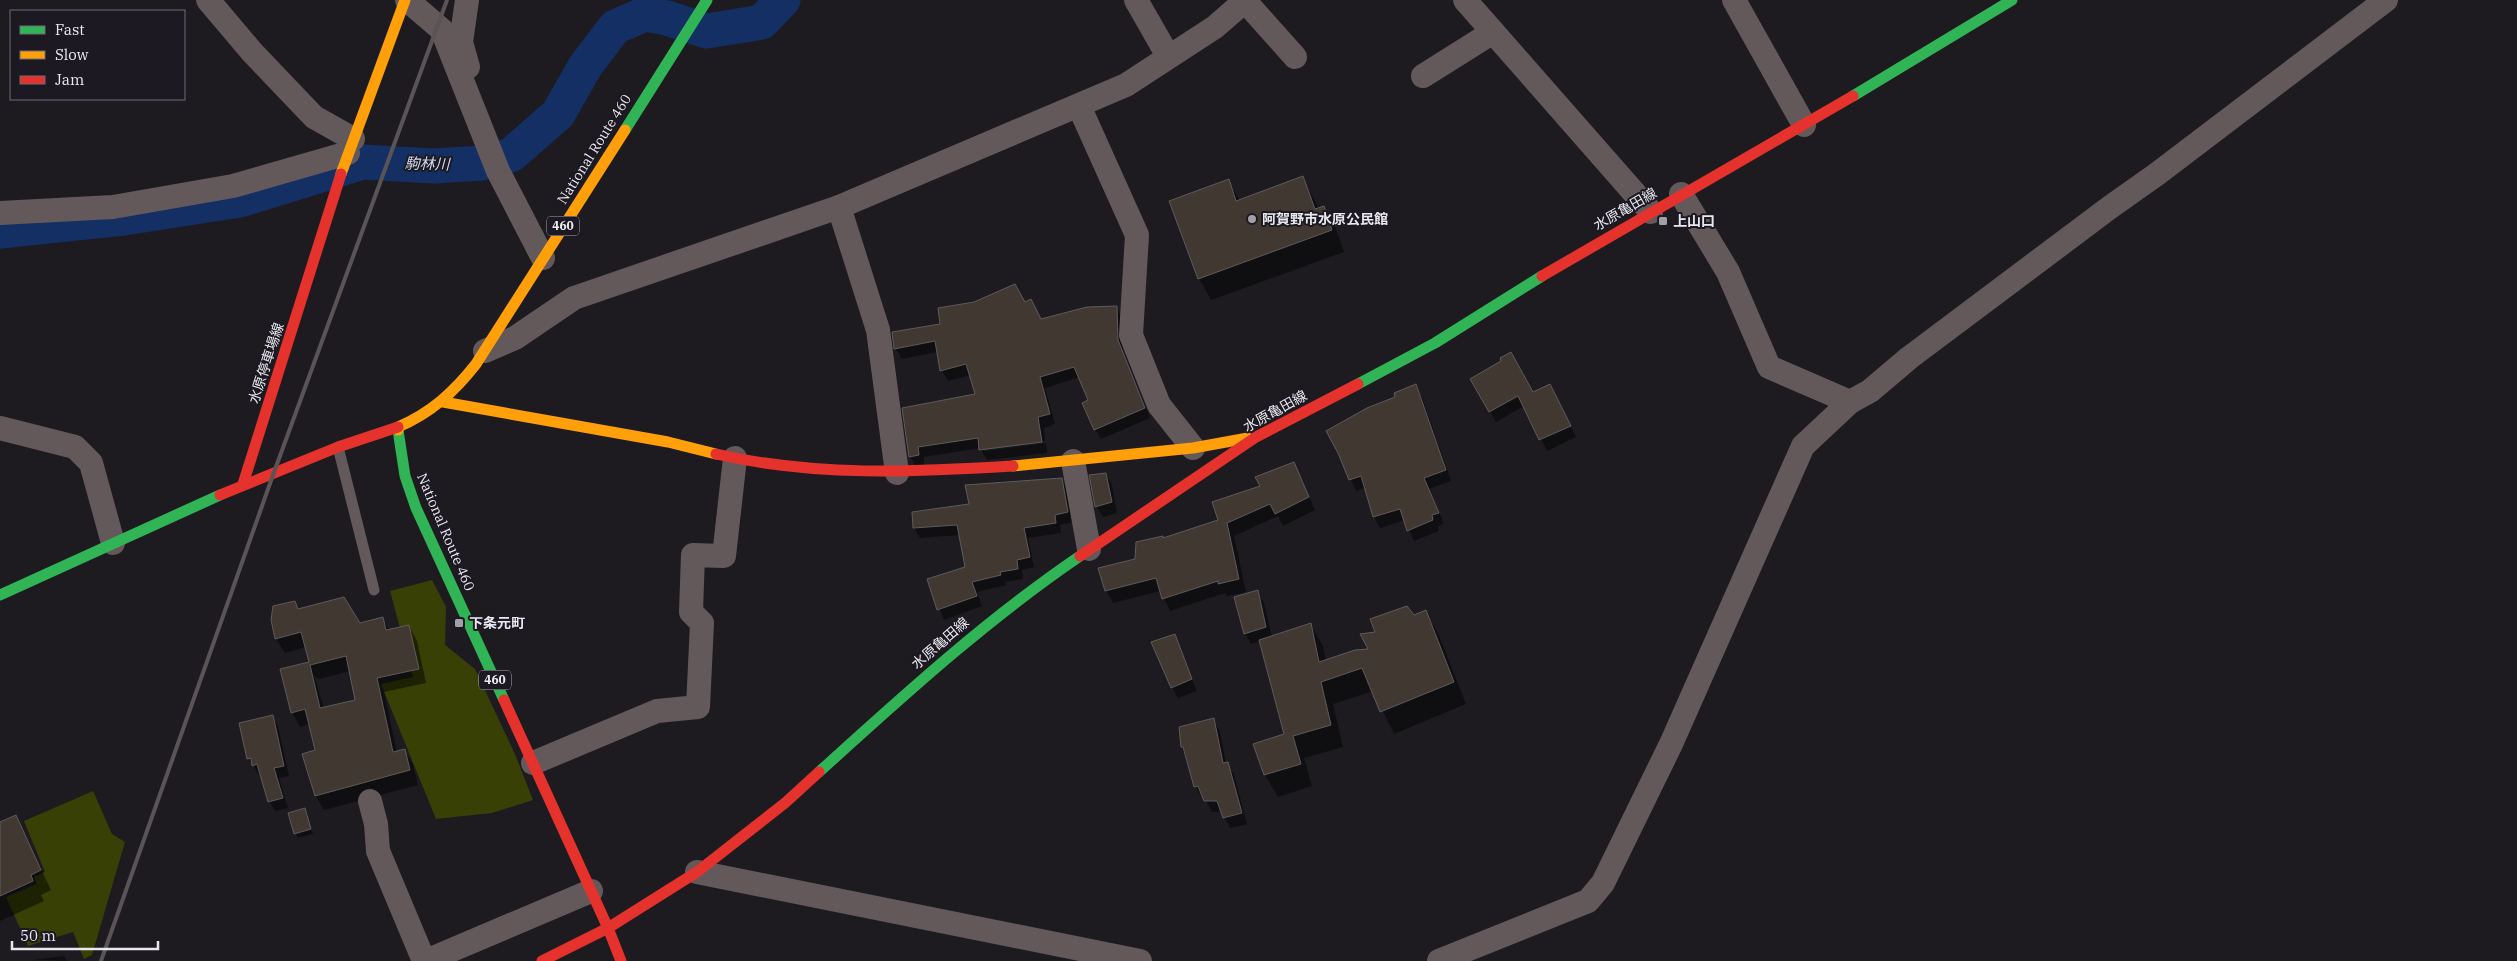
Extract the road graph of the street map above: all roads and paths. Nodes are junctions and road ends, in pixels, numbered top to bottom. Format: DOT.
graph roads {
  1 [pos="208,0"];
  2 [pos="406,0"];
  3 [pos="467,0"];
  4 [pos="1136,0"];
  5 [pos="1465,0"];
  6 [pos="1734,0"];
  7 [pos="2012,0"];
  8 [pos="2386,0"];
  9 [pos="1245,1"];
  10 [pos="704,5"];
  11 [pos="1493,32"];
  12 [pos="1168,56"];
  13 [pos="1295,57"];
  14 [pos="1424,76"];
  15 [pos="468,96"];
  16 [pos="1079,106"];
  17 [pos="1804,125"];
  18 [pos="350,146"];
  19 [pos="1681,194"];
  20 [pos="839,207"];
  21 [pos="1651,212"];
  22 [pos="0,213"];
  23 [pos="543,258"];
  24 [pos="485,352"];
  25 [pos="443,402"];
  26 [pos="1850,402"];
  27 [pos="398,427"];
  28 [pos="0,428"];
  29 [pos="1256,437"];
  30 [pos="338,447"];
  31 [pos="1193,448"];
  32 [pos="734,458"];
  33 [pos="1073,461"];
  34 [pos="897,473"];
  35 [pos="242,484"];
  36 [pos="114,543"];
  37 [pos="1090,548"];
  38 [pos="374,590"];
  39 [pos="0,595"];
  40 [pos="533,763"];
  41 [pos="370,801"];
  42 [pos="697,872"];
  43 [pos="591,891"];
  44 [pos="608,928"];
  45 [pos="1128,960"];
  46 [pos="425,961"];
  47 [pos="542,961"];
  48 [pos="621,961"];
  49 [pos="1439,961"];
  1 -- 18 [label="street"];
  2 -- 15 [label="street"];
  2 -- 18 [label="main road, 水原停車場線"];
  3 -- 15 [label="street"];
  4 -- 12 [label="street"];
  5 -- 11 [label="street"];
  6 -- 17 [label="street"];
  7 -- 17 [label="main road, 水原亀田線"];
  8 -- 26 [label="street"];
  9 -- 12 [label="street"];
  9 -- 13 [label="street"];
  10 -- 23 [label="main road, National Route 460 / 460"];
  11 -- 14 [label="street"];
  11 -- 21 [label="street"];
  12 -- 16 [label="street"];
  15 -- 23 [label="street"];
  16 -- 20 [label="street"];
  16 -- 31 [label="street"];
  17 -- 19 [label="main road, 水原亀田線"];
  18 -- 22 [label="street"];
  18 -- 35 [label="main road, 水原停車場線"];
  19 -- 21 [label="main road, 水原亀田線"];
  19 -- 26 [label="street"];
  20 -- 24 [label="street"];
  20 -- 34 [label="street"];
  21 -- 29 [label="main road, 水原亀田線"];
  23 -- 24 [label="main road, National Route 460 / 460"];
  24 -- 25 [label="main road, National Route 460 / 460"];
  25 -- 27 [label="main road, National Route 460 / 460"];
  25 -- 32 [label="main road"];
  26 -- 49 [label="street"];
  27 -- 30 [label="main road"];
  27 -- 40 [label="main road, National Route 460 / 460"];
  28 -- 36 [label="street"];
  29 -- 31 [label="main road"];
  29 -- 37 [label="main road, 水原亀田線"];
  30 -- 35 [label="main road"];
  30 -- 38 [label="lane"];
  31 -- 33 [label="main road"];
  32 -- 34 [label="main road"];
  32 -- 40 [label="street"];
  33 -- 34 [label="main road"];
  33 -- 37 [label="street"];
  35 -- 36 [label="main road"];
  36 -- 39 [label="main road"];
  37 -- 42 [label="main road, 水原亀田線"];
  40 -- 43 [label="main road, National Route 460 / 460"];
  41 -- 46 [label="street"];
  42 -- 44 [label="main road, 水原亀田線"];
  42 -- 45 [label="street"];
  43 -- 44 [label="main road, National Route 460 / 460"];
  43 -- 46 [label="street"];
  44 -- 47 [label="main road"];
  44 -- 48 [label="main road, National Route 460"];
}
